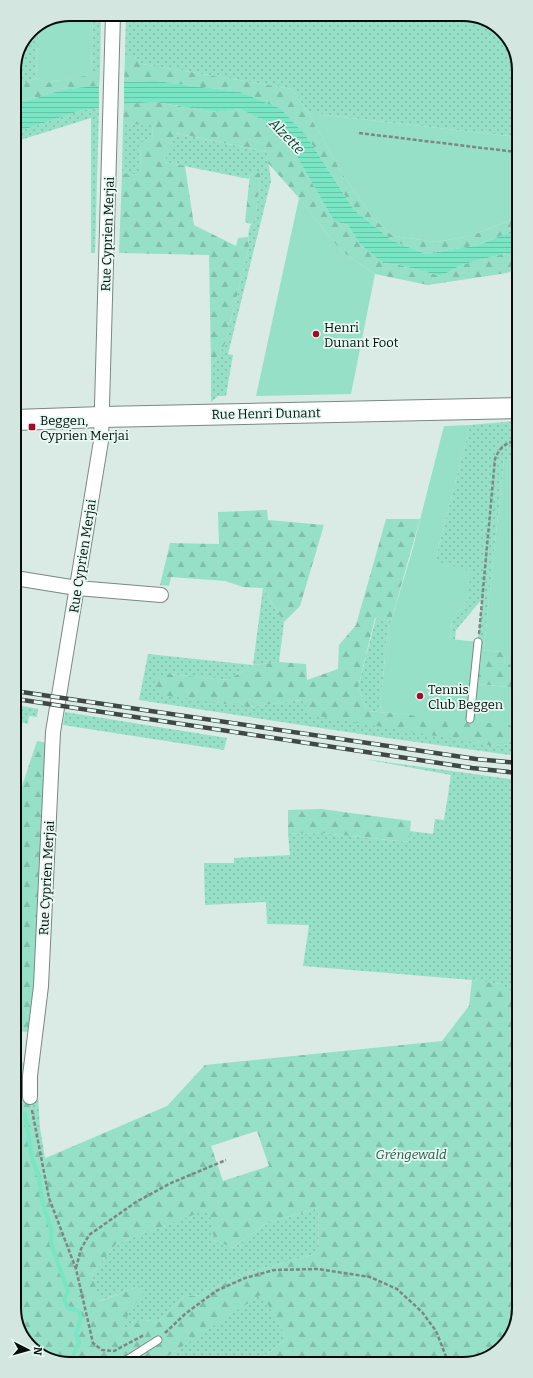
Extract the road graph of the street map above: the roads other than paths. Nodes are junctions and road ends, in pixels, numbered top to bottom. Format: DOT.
graph roads {
  1 [pos="113,21"];
  2 [pos="512,408"];
  3 [pos="102,417"];
  4 [pos="21,420"];
  5 [pos="21,579"];
  6 [pos="77,588"];
  7 [pos="161,595"];
  8 [pos="478,642"];
  9 [pos="470,719"];
  10 [pos="30,1097"];
  11 [pos="158,1340"];
  12 [pos="132,1357"];
  1 -- 3 [label="street, Rue Cyprien Merjai"];
  2 -- 3 [label="main road, Rue Henri Dunant"];
  3 -- 4 [label="main road, Rue Henri Dunant"];
  3 -- 6 [label="street, Rue Cyprien Merjai"];
  5 -- 6 [label="street"];
  6 -- 7 [label="street"];
  6 -- 10 [label="street, Rue Cyprien Merjai"];
  8 -- 9 [label="lane"];
  11 -- 12 [label="lane"];
}
